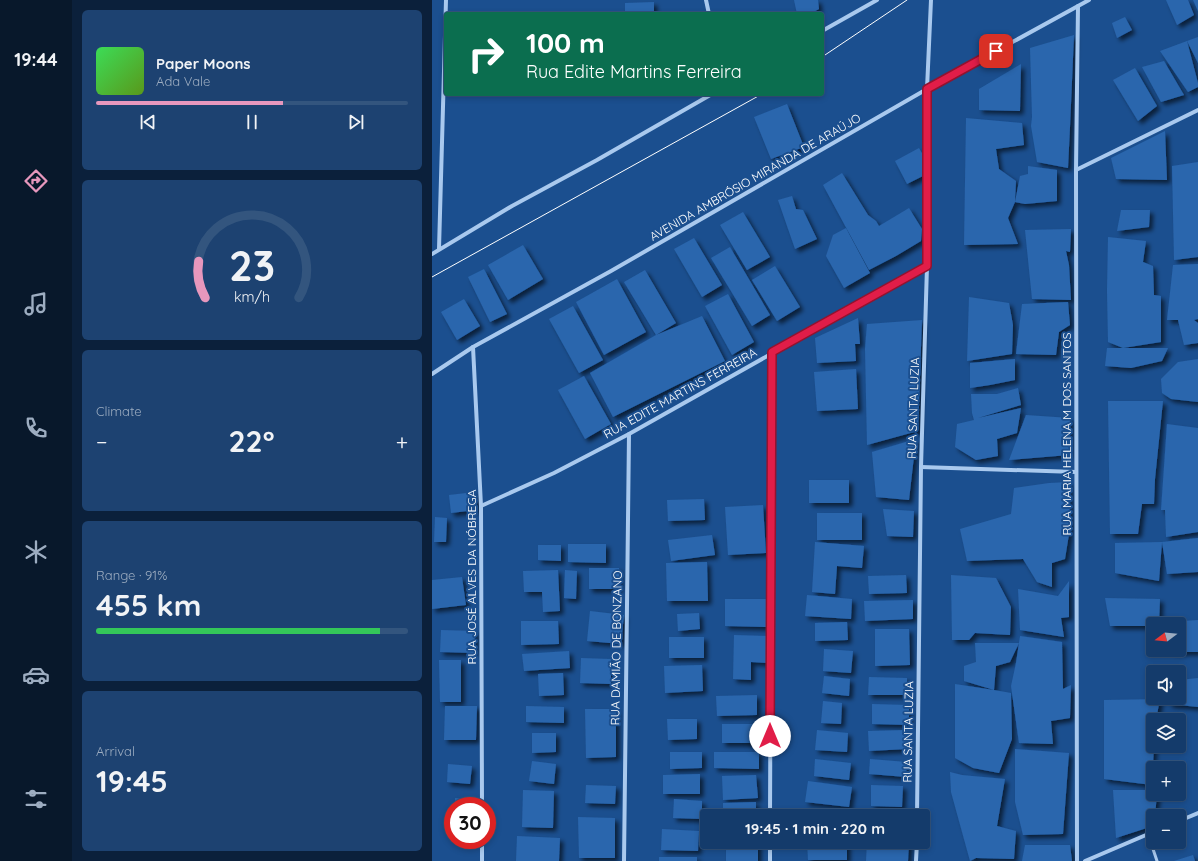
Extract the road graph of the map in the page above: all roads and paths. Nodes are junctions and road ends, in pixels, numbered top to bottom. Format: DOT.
graph roads {
  1 [pos="446,0"];
  2 [pos="706,0"];
  3 [pos="877,0"];
  4 [pos="931,0"];
  5 [pos="1090,0"];
  6 [pos="1078,6"];
  7 [pos="446,12"];
  8 [pos="709,12"];
  9 [pos="824,30"];
  10 [pos="444,71"];
  11 [pos="927,89"];
  12 [pos="709,96"];
  13 [pos="1198,110"];
  14 [pos="1076,170"];
  15 [pos="439,249"];
  16 [pos="432,254"];
  17 [pos="927,266"];
  18 [pos="473,347"];
  19 [pos="772,352"];
  20 [pos="432,374"];
  21 [pos="629,434"];
  22 [pos="921,467"];
  23 [pos="1076,472"];
  24 [pos="481,506"];
  25 [pos="482,797"];
  26 [pos="770,809"];
  27 [pos="917,809"];
  28 [pos="1198,813"];
  29 [pos="1186,818"];
  30 [pos="1146,835"];
  31 [pos="482,849"];
  32 [pos="770,849"];
  33 [pos="917,849"];
  34 [pos="1153,849"];
  35 [pos="482,861"];
  36 [pos="624,861"];
  37 [pos="770,861"];
  38 [pos="916,861"];
  39 [pos="1077,861"];
  40 [pos="1085,861"];
  41 [pos="1157,861"];
  1 -- 7 [label="street"];
  2 -- 8 [label="street"];
  3 -- 9 [label="street"];
  4 -- 11 [label="street, RUA SANTA LUZIA"];
  5 -- 6 [label="street, AVENIDA AMBRÓSIO MIRANDA DE ARAÚJO"];
  6 -- 11 [label="street, AVENIDA AMBRÓSIO MIRANDA DE ARAÚJO"];
  6 -- 14 [label="street, RUA MARIA HELENA M DOS SANTOS"];
  10 -- 15 [label="street"];
  11 -- 17 [label="street, RUA SANTA LUZIA"];
  11 -- 18 [label="street, AVENIDA AMBRÓSIO MIRANDA DE ARAÚJO"];
  12 -- 15 [label="street"];
  13 -- 14 [label="street"];
  14 -- 23 [label="street, RUA MARIA HELENA M DOS SANTOS"];
  15 -- 16 [label="street"];
  17 -- 19 [label="street, RUA EDITE MARTINS FERREIRA"];
  17 -- 22 [label="street, RUA SANTA LUZIA"];
  18 -- 20 [label="street, AVENIDA AMBRÓSIO MIRANDA DE ARAÚJO"];
  18 -- 24 [label="street, RUA JOSÉ ALVES DA NÓBREGA"];
  19 -- 21 [label="street, RUA EDITE MARTINS FERREIRA"];
  19 -- 26 [label="street"];
  21 -- 24 [label="street, RUA EDITE MARTINS FERREIRA"];
  21 -- 36 [label="street, RUA DAMIÃO DE BONZANO"];
  22 -- 23 [label="street"];
  22 -- 27 [label="street, RUA SANTA LUZIA"];
  23 -- 39 [label="street, RUA MARIA HELENA M DOS SANTOS"];
  24 -- 25 [label="street, RUA JOSÉ ALVES DA NÓBREGA"];
  28 -- 29 [label="street"];
  30 -- 40 [label="street"];
  31 -- 35 [label="street"];
  32 -- 37 [label="street"];
  33 -- 38 [label="street"];
  34 -- 41 [label="lane"];
}
